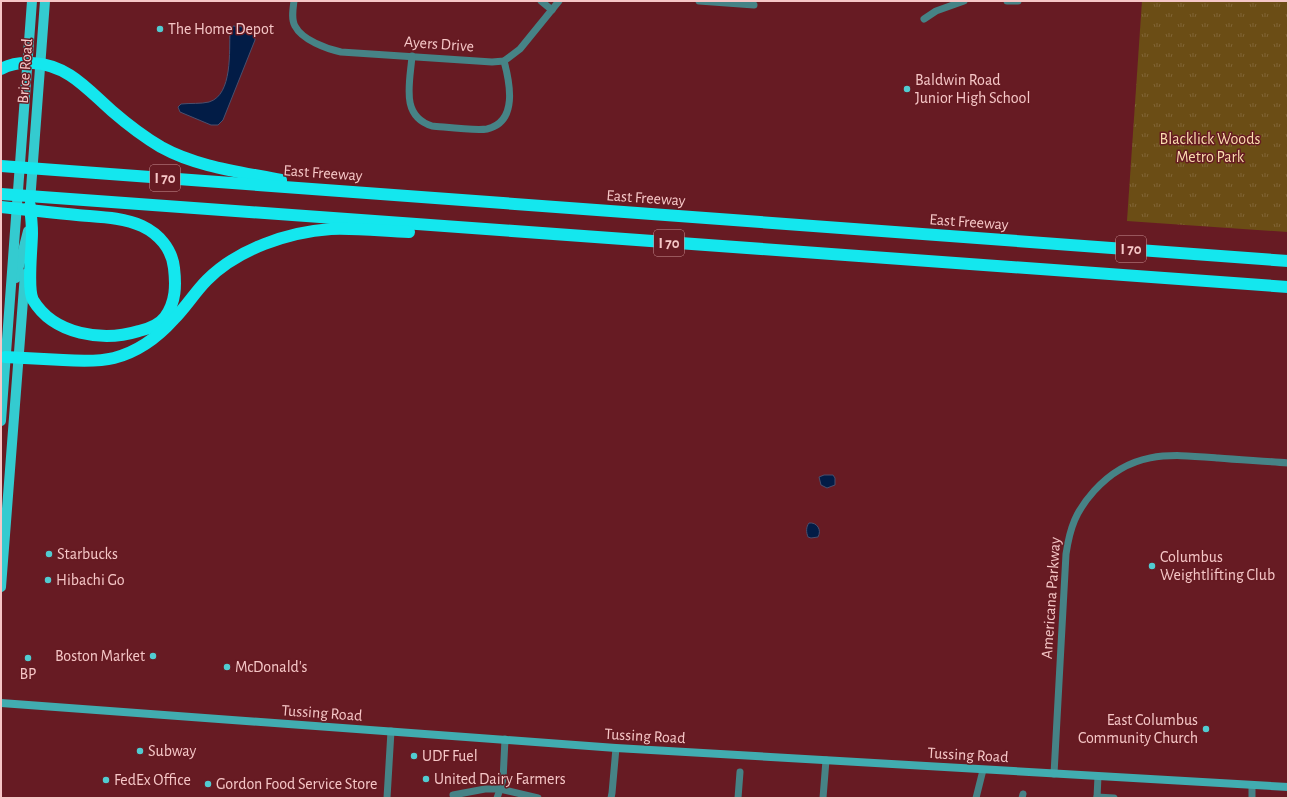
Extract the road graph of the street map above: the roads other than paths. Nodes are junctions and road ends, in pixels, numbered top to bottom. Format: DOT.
graph roads {
  1 [pos="32,1"];
  2 [pos="45,1"];
  3 [pos="294,1"];
  4 [pos="541,1"];
  5 [pos="559,1"];
  6 [pos="699,1"];
  7 [pos="964,1"];
  8 [pos="1007,1"];
  9 [pos="1018,1"];
  10 [pos="717,2"];
  11 [pos="754,5"];
  12 [pos="552,10"];
  13 [pos="924,18"];
  14 [pos="412,56"];
  15 [pos="504,61"];
  16 [pos="28,63"];
  17 [pos="41,63"];
  18 [pos="1,69"];
  19 [pos="35,144"];
  20 [pos="1,166"];
  21 [pos="330,190"];
  22 [pos="1,194"];
  23 [pos="30,206"];
  24 [pos="1,207"];
  25 [pos="30,231"];
  26 [pos="634,241"];
  27 [pos="1288,261"];
  28 [pos="1288,287"];
  29 [pos="10,302"];
  30 [pos="6,357"];
  31 [pos="19,358"];
  32 [pos="1,421"];
  33 [pos="1288,463"];
  34 [pos="1,587"];
  35 [pos="1,703"];
  36 [pos="391,731"];
  37 [pos="505,739"];
  38 [pos="616,748"];
  39 [pos="826,760"];
  40 [pos="983,770"];
  41 [pos="740,772"];
  42 [pos="1054,774"];
  43 [pos="1098,776"];
  44 [pos="1252,785"];
  45 [pos="1288,787"];
  46 [pos="500,789"];
  47 [pos="453,795"];
  48 [pos="1097,797"];
  49 [pos="387,798"];
  50 [pos="496,798"];
  51 [pos="538,798"];
  52 [pos="610,798"];
  53 [pos="738,798"];
  54 [pos="824,798"];
  55 [pos="976,798"];
  56 [pos="1114,798"];
  57 [pos="1252,798"];
  1 -- 16 [label="main road, Brice Road"];
  2 -- 17 [label="main road, Brice Road"];
  3 -- 14 [label="street, Ayers Drive"];
  4 -- 12 [label="street"];
  5 -- 12 [label="street"];
  6 -- 10 [label="street"];
  7 -- 13 [label="street"];
  8 -- 9 [label="street"];
  10 -- 11 [label="street"];
  12 -- 15 [label="street"];
  14 -- 15 [label="street, Ayers Drive"];
  14 -- 15 [label="street"];
  16 -- 17 [label="highway"];
  16 -- 18 [label="highway"];
  16 -- 19 [label="main road, Brice Road"];
  16 -- 29 [label="main road, Brice Road"];
  17 -- 19 [label="main road, Brice Road"];
  17 -- 21 [label="highway"];
  19 -- 23 [label="main road, Brice Road"];
  20 -- 21 [label="highway, East Freeway / I 70"];
  21 -- 27 [label="highway, East Freeway / I 70"];
  22 -- 26 [label="highway, I 70"];
  23 -- 25 [label="highway"];
  24 -- 25 [label="highway"];
  25 -- 29 [label="main road, Brice Road"];
  25 -- 31 [label="main road"];
  26 -- 28 [label="highway, I 70"];
  26 -- 31 [label="highway"];
  29 -- 30 [label="main road, Brice Road"];
  30 -- 31 [label="highway"];
  30 -- 32 [label="main road, Brice Road"];
  31 -- 34 [label="main road"];
  33 -- 42 [label="street, Americana Parkway"];
  35 -- 36 [label="main road, Tussing Road"];
  36 -- 37 [label="main road, Tussing Road"];
  36 -- 49 [label="street"];
  37 -- 38 [label="main road, Tussing Road"];
  37 -- 46 [label="street"];
  38 -- 39 [label="main road, Tussing Road"];
  38 -- 52 [label="street"];
  39 -- 40 [label="main road, Tussing Road"];
  39 -- 54 [label="street"];
  40 -- 42 [label="main road, Tussing Road"];
  40 -- 55 [label="street"];
  41 -- 53 [label="street"];
  42 -- 43 [label="main road, Tussing Road"];
  43 -- 44 [label="main road, Tussing Road"];
  43 -- 48 [label="street"];
  44 -- 45 [label="main road, Tussing Road"];
  44 -- 57 [label="street"];
  46 -- 47 [label="street"];
  46 -- 50 [label="street"];
  46 -- 51 [label="street"];
  48 -- 56 [label="street"];
}
